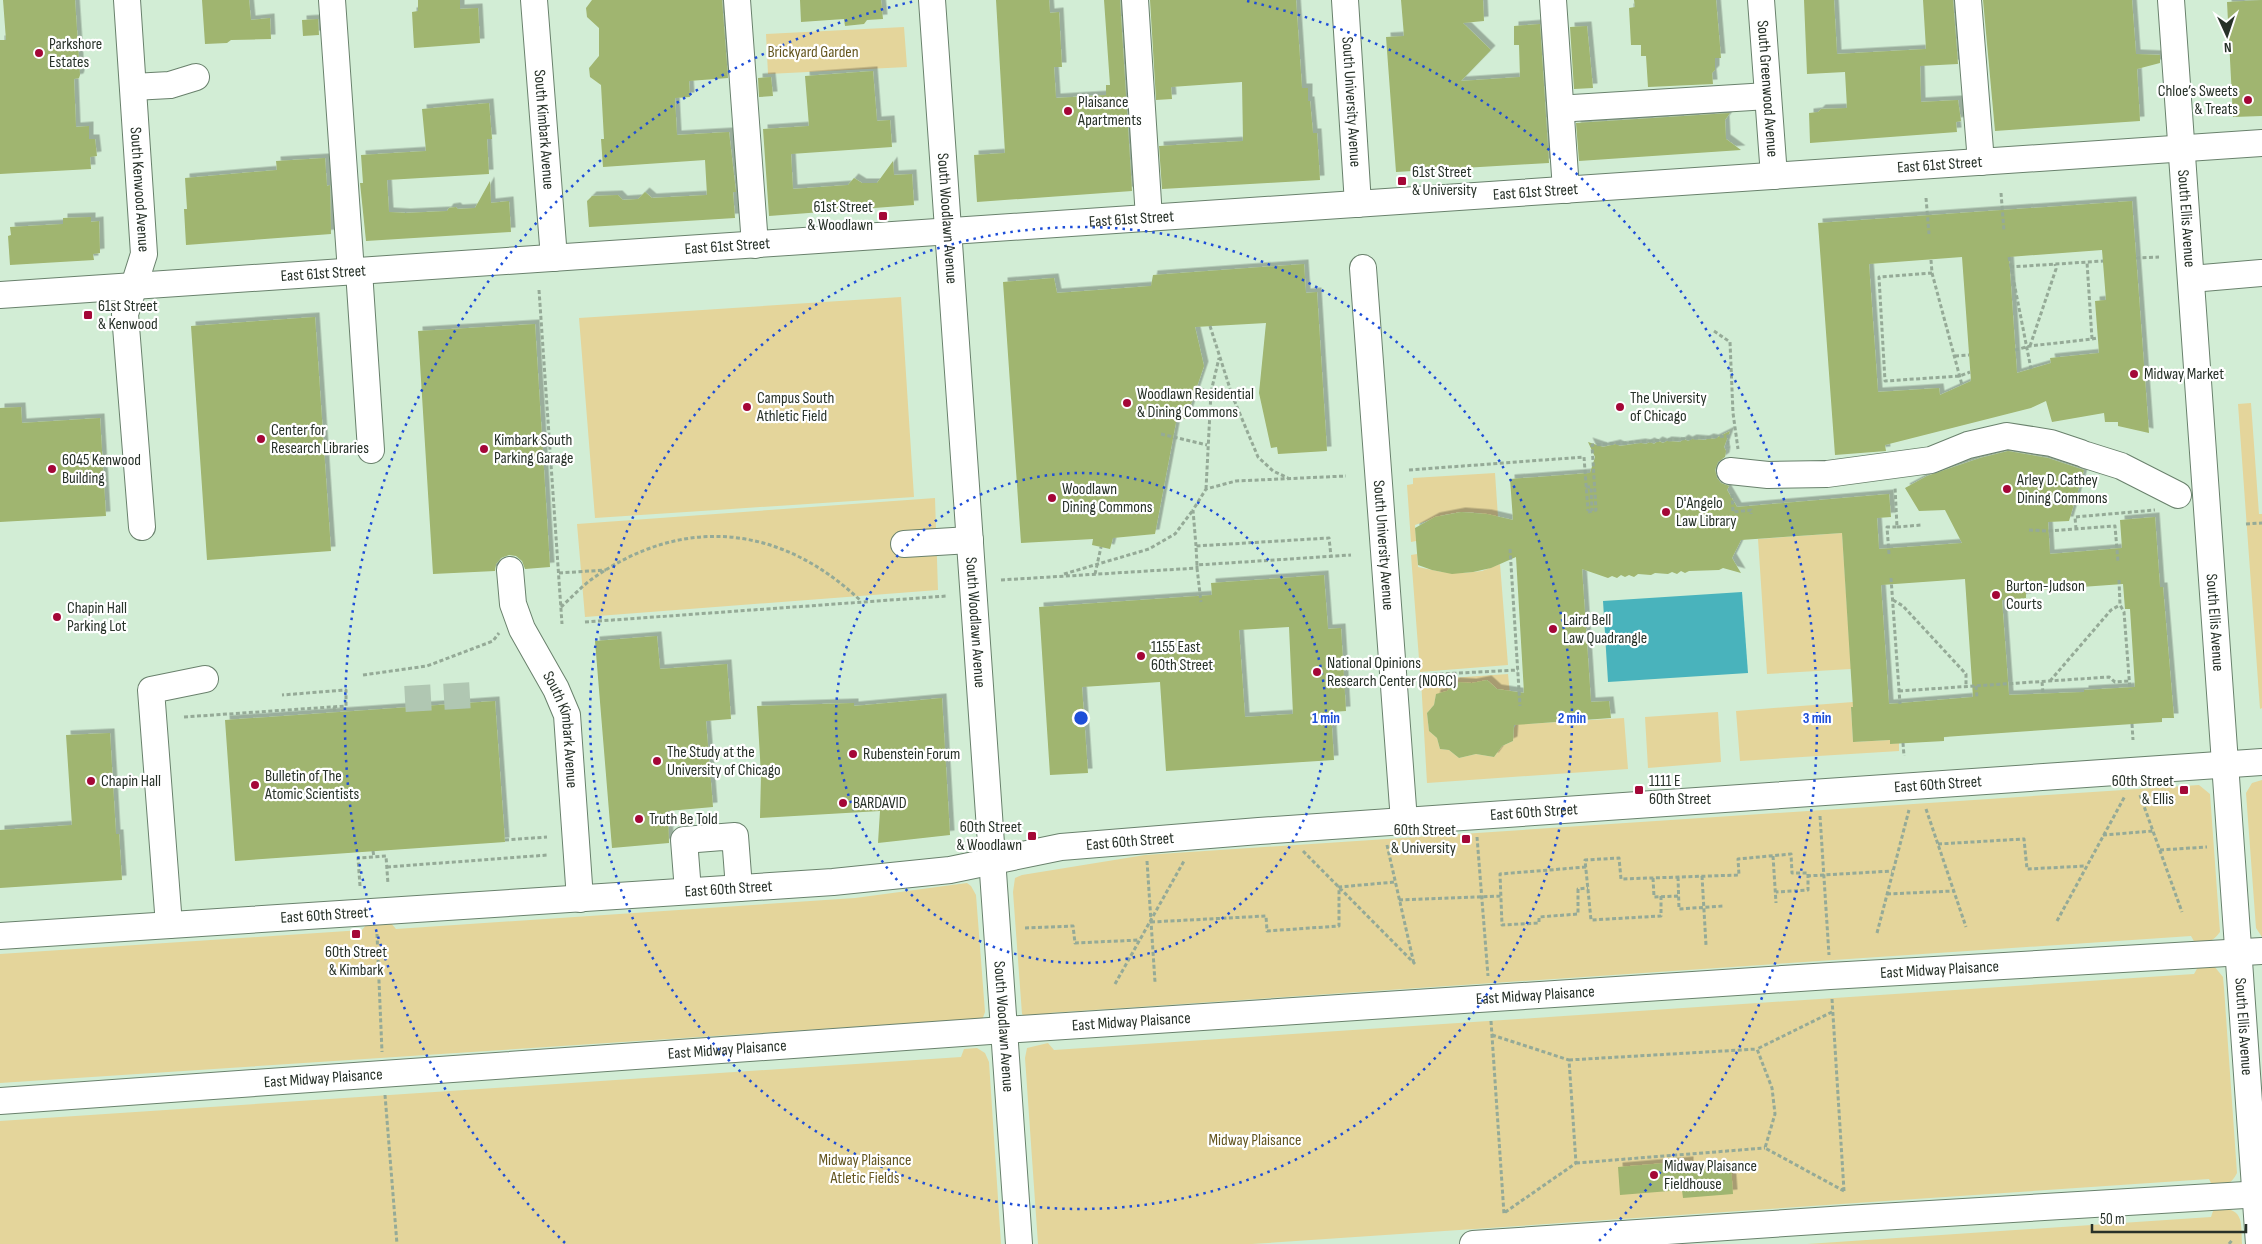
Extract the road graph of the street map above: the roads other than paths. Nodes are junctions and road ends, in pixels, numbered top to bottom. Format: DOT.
graph roads {
  1 [pos="127,0"];
  2 [pos="332,0"];
  3 [pos="534,0"];
  4 [pos="737,0"];
  5 [pos="932,0"];
  6 [pos="1134,0"];
  7 [pos="1345,0"];
  8 [pos="1553,0"];
  9 [pos="1761,0"];
  10 [pos="1968,0"];
  11 [pos="2171,0"];
  12 [pos="196,78"];
  13 [pos="133,86"];
  14 [pos="1768,96"];
  15 [pos="1573,108"];
  16 [pos="2262,144"];
  17 [pos="2182,149"];
  18 [pos="1981,162"];
  19 [pos="1774,176"];
  20 [pos="1566,190"];
  21 [pos="1358,204"];
  22 [pos="1149,218"];
  23 [pos="948,232"];
  24 [pos="755,244"];
  25 [pos="554,258"];
  26 [pos="1364,268"];
  27 [pos="355,271"];
  28 [pos="2260,273"];
  29 [pos="2191,279"];
  30 [pos="134,286"];
  31 [pos="0,295"];
  32 [pos="370,450"];
  33 [pos="1730,471"];
  34 [pos="2178,495"];
  35 [pos="142,527"];
  36 [pos="970,540"];
  37 [pos="904,544"];
  38 [pos="510,570"];
  39 [pos="206,680"];
  40 [pos="2262,762"];
  41 [pos="2226,764"];
  42 [pos="1404,821"];
  43 [pos="992,860"];
  44 [pos="739,888"];
  45 [pos="688,892"];
  46 [pos="580,898"];
  47 [pos="169,925"];
  48 [pos="0,936"];
  49 [pos="2251,951"];
  50 [pos="1004,1030"];
  51 [pos="0,1101"];
  52 [pos="2259,1194"];
  53 [pos="1019,1244"];
  54 [pos="1473,1244"];
  55 [pos="2259,1244"];
  1 -- 13 [label="street, South Kenwood Avenue"];
  2 -- 27 [label="street"];
  3 -- 25 [label="street, South Kimbark Avenue"];
  4 -- 24 [label="street"];
  5 -- 23 [label="street, South Woodlawn Avenue"];
  6 -- 22 [label="street"];
  7 -- 21 [label="street, South University Avenue"];
  8 -- 20 [label="street"];
  9 -- 14 [label="street, South Greenwood Avenue"];
  10 -- 18 [label="street"];
  11 -- 17 [label="street, South Ellis Avenue"];
  12 -- 13 [label="street"];
  13 -- 30 [label="street, South Kenwood Avenue"];
  14 -- 15 [label="street"];
  14 -- 19 [label="street, South Greenwood Avenue"];
  16 -- 17 [label="street, East 61st Street"];
  17 -- 18 [label="street, East 61st Street"];
  17 -- 29 [label="street, South Ellis Avenue"];
  18 -- 19 [label="street, East 61st Street"];
  19 -- 20 [label="street, East 61st Street"];
  20 -- 21 [label="street, East 61st Street"];
  21 -- 22 [label="street, East 61st Street"];
  22 -- 23 [label="street, East 61st Street"];
  23 -- 24 [label="street, East 61st Street"];
  23 -- 36 [label="street, South Woodlawn Avenue"];
  24 -- 25 [label="street, East 61st Street"];
  25 -- 27 [label="street, East 61st Street"];
  26 -- 42 [label="street, South University Avenue"];
  27 -- 30 [label="street, East 61st Street"];
  27 -- 32 [label="street"];
  28 -- 29 [label="street"];
  29 -- 41 [label="street, South Ellis Avenue"];
  30 -- 31 [label="street, East 61st Street"];
  30 -- 35 [label="street, South Kenwood Avenue"];
  33 -- 34 [label="street"];
  36 -- 37 [label="street"];
  36 -- 43 [label="street, South Woodlawn Avenue"];
  38 -- 46 [label="street, South Kimbark Avenue"];
  39 -- 47 [label="street"];
  40 -- 41 [label="street, East 60th Street"];
  41 -- 42 [label="street, East 60th Street"];
  41 -- 49 [label="street, South Ellis Avenue"];
  42 -- 43 [label="street, East 60th Street"];
  43 -- 44 [label="street, East 60th Street"];
  43 -- 50 [label="street, South Woodlawn Avenue"];
  44 -- 45 [label="street, East 60th Street"];
  44 -- 45 [label="street"];
  45 -- 46 [label="street, East 60th Street"];
  46 -- 47 [label="street, East 60th Street"];
  47 -- 48 [label="street, East 60th Street"];
  49 -- 50 [label="street, East Midway Plaisance"];
  49 -- 52 [label="street, South Ellis Avenue"];
  50 -- 51 [label="street, East Midway Plaisance"];
  50 -- 53 [label="street, South Woodlawn Avenue"];
  52 -- 54 [label="street"];
  52 -- 55 [label="street, South Ellis Avenue"];
}
